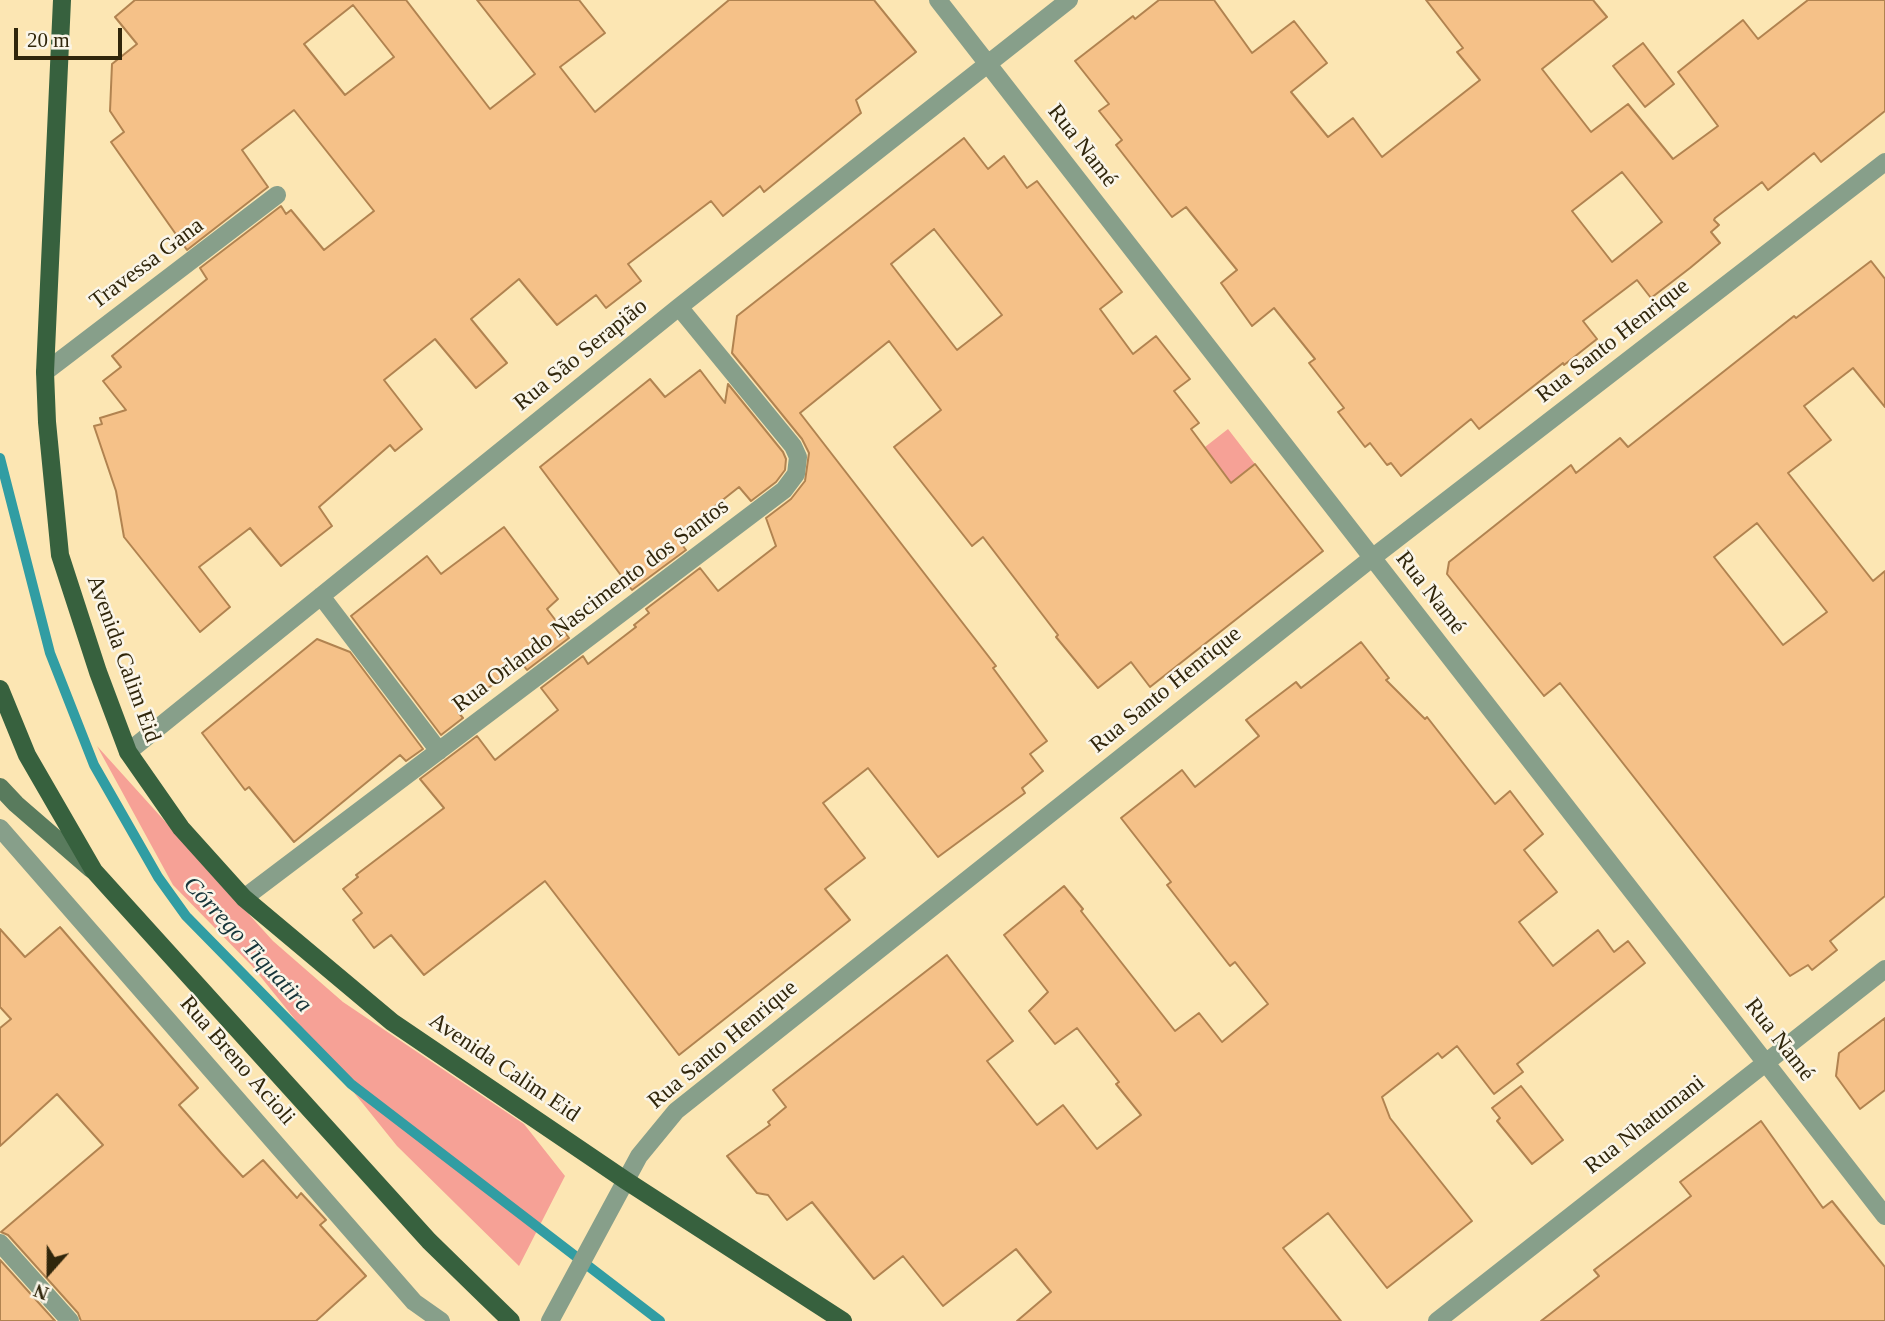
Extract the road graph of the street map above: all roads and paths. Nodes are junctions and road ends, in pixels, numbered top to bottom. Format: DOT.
graph roads {
  1 [pos="62,0"];
  2 [pos="939,0"];
  3 [pos="1069,0"];
  4 [pos="988,64"];
  5 [pos="1885,162"];
  6 [pos="277,195"];
  7 [pos="679,307"];
  8 [pos="46,372"];
  9 [pos="1372,558"];
  10 [pos="321,596"];
  11 [pos="0,689"];
  12 [pos="439,751"];
  13 [pos="128,752"];
  14 [pos="0,787"];
  15 [pos="0,828"];
  16 [pos="94,871"];
  17 [pos="244,898"];
  18 [pos="1885,969"];
  19 [pos="1765,1062"];
  20 [pos="625,1180"];
  21 [pos="1885,1216"];
  22 [pos="0,1243"];
  23 [pos="70,1321"];
  24 [pos="441,1321"];
  25 [pos="511,1321"];
  26 [pos="550,1321"];
  27 [pos="844,1321"];
  28 [pos="1437,1321"];
  1 -- 8 [label="main road, Avenida Calim Eid"];
  2 -- 4 [label="street, Rua Namé"];
  3 -- 4 [label="street, Rua São Serapião"];
  4 -- 7 [label="street, Rua São Serapião"];
  4 -- 9 [label="street, Rua Namé"];
  5 -- 9 [label="street, Rua Santo Henrique"];
  6 -- 8 [label="street, Travessa Gana"];
  7 -- 10 [label="street, Rua São Serapião"];
  7 -- 12 [label="street, Rua Orlando Nascimento dos Santos"];
  8 -- 13 [label="main road, Avenida Calim Eid"];
  9 -- 19 [label="street, Rua Namé"];
  9 -- 20 [label="street, Rua Santo Henrique"];
  10 -- 12 [label="street"];
  10 -- 13 [label="street, Rua São Serapião"];
  11 -- 16 [label="main road"];
  12 -- 17 [label="street, Rua Orlando Nascimento dos Santos"];
  13 -- 17 [label="main road, Avenida Calim Eid"];
  14 -- 16 [label="street"];
  15 -- 24 [label="street, Rua Breno Acioli"];
  16 -- 25 [label="main road"];
  17 -- 20 [label="main road, Avenida Calim Eid"];
  18 -- 19 [label="street, Rua Nhatumani"];
  19 -- 21 [label="street, Rua Namé"];
  19 -- 28 [label="street, Rua Nhatumani"];
  20 -- 26 [label="street, Rua Santo Henrique"];
  20 -- 27 [label="main road, Avenida Calim Eid"];
  22 -- 23 [label="street"];
}
